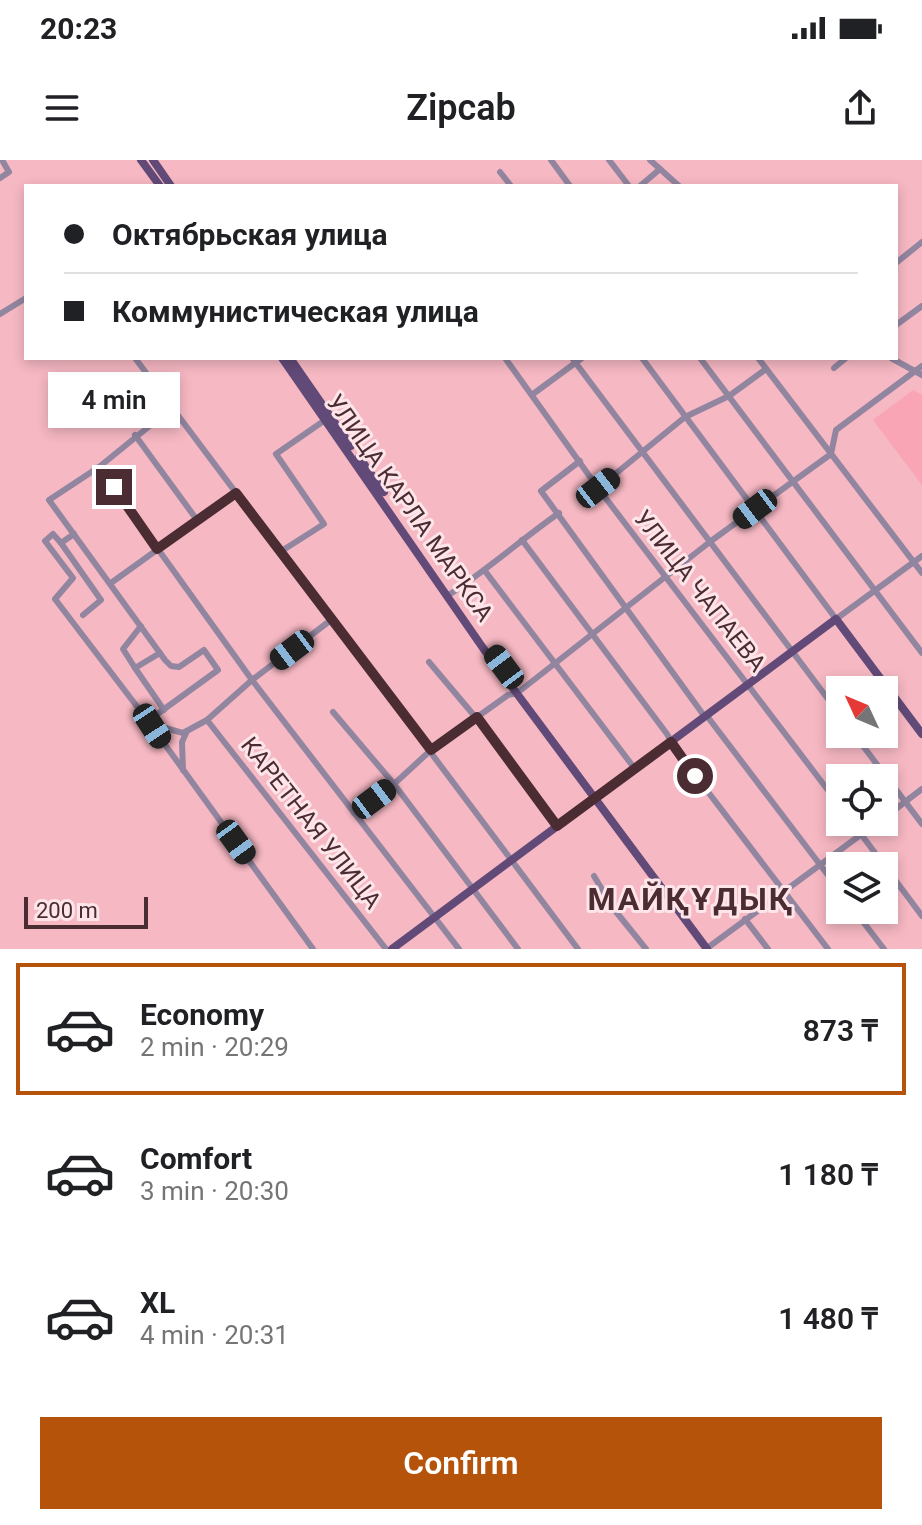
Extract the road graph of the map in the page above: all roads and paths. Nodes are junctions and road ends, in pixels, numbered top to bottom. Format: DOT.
graph roads {
  1 [pos="2,160"];
  2 [pos="141,160"];
  3 [pos="153,160"];
  4 [pos="551,160"];
  5 [pos="609,160"];
  6 [pos="650,160"];
  7 [pos="660,169"];
  8 [pos="500,172"];
  9 [pos="0,178"];
  10 [pos="159,184"];
  11 [pos="170,184"];
  12 [pos="509,184"];
  13 [pos="569,184"];
  14 [pos="627,184"];
  15 [pos="642,184"];
  16 [pos="677,184"];
  17 [pos="922,242"];
  18 [pos="898,261"];
  19 [pos="24,299"];
  20 [pos="922,306"];
  21 [pos="0,314"];
  22 [pos="898,324"];
  23 [pos="137,360"];
  24 [pos="284,360"];
  25 [pos="291,360"];
  26 [pos="507,360"];
  27 [pos="574,360"];
  28 [pos="643,360"];
  29 [pos="702,360"];
  30 [pos="759,360"];
  31 [pos="844,360"];
  32 [pos="895,360"];
  33 [pos="834,368"];
  34 [pos="766,369"];
  35 [pos="920,371"];
  36 [pos="533,394"];
  37 [pos="729,396"];
  38 [pos="173,407"];
  39 [pos="685,417"];
  40 [pos="328,418"];
  41 [pos="135,435"];
  42 [pos="643,452"];
  43 [pos="831,454"];
  44 [pos="580,461"];
  45 [pos="99,467"];
  46 [pos="794,481"];
  47 [pos="598,488"];
  48 [pos="236,493"];
  49 [pos="755,509"];
  50 [pos="559,513"];
  51 [pos="197,520"];
  52 [pos="74,534"];
  53 [pos="522,540"];
  54 [pos="711,541"];
  55 [pos="61,543"];
  56 [pos="157,549"];
  57 [pos="280,552"];
  58 [pos="922,556"];
  59 [pos="914,562"];
  60 [pos="77,567"];
  61 [pos="485,571"];
  62 [pos="922,573"];
  63 [pos="665,577"];
  64 [pos="73,578"];
  65 [pos="113,587"];
  66 [pos="875,591"];
  67 [pos="450,594"];
  68 [pos="101,600"];
  69 [pos="626,606"];
  70 [pos="83,615"];
  71 [pos="836,619"];
  72 [pos="331,620"];
  73 [pos="141,626"];
  74 [pos="591,632"];
  75 [pos="793,652"];
  76 [pos="160,653"];
  77 [pos="922,653"];
  78 [pos="429,662"];
  79 [pos="554,664"];
  80 [pos="135,668"];
  81 [pos="252,680"];
  82 [pos="749,684"];
  83 [pos="519,692"];
  84 [pos="826,696"];
  85 [pos="164,710"];
  86 [pos="333,712"];
  87 [pos="477,717"];
  88 [pos="706,717"];
  89 [pos="207,720"];
  90 [pos="154,725"];
  91 [pos="187,731"];
  92 [pos="922,734"];
  93 [pos="671,742"];
  94 [pos="865,748"];
  95 [pos="431,750"];
  96 [pos="635,769"];
  97 [pos="183,770"];
  98 [pos="584,783"];
  99 [pos="394,784"];
  100 [pos="826,787"];
  101 [pos="922,789"];
  102 [pos="597,796"];
  103 [pos="906,802"];
  104 [pos="898,808"];
  105 [pos="354,813"];
  106 [pos="608,814"];
  107 [pos="571,816"];
  108 [pos="922,824"];
  109 [pos="557,826"];
  110 [pos="858,836"];
  111 [pos="862,836"];
  112 [pos="511,861"];
  113 [pos="820,865"];
  114 [pos="826,873"];
  115 [pos="594,876"];
  116 [pos="474,890"];
  117 [pos="785,892"];
  118 [pos="922,916"];
  119 [pos="435,918"];
  120 [pos="745,919"];
  121 [pos="865,924"];
  122 [pos="709,948"];
  123 [pos="313,949"];
  124 [pos="389,949"];
  125 [pos="459,949"];
  126 [pos="518,949"];
  127 [pos="578,949"];
  128 [pos="646,949"];
  129 [pos="768,949"];
  130 [pos="828,949"];
  131 [pos="884,949"];
  1 -- 9 [label="street"];
  2 -- 10 [label="main road"];
  3 -- 11 [label="main road"];
  4 -- 13 [label="street"];
  5 -- 14 [label="street"];
  6 -- 7 [label="street"];
  7 -- 15 [label="street"];
  7 -- 16 [label="street"];
  8 -- 12 [label="street"];
  17 -- 18 [label="street"];
  19 -- 21 [label="street"];
  20 -- 22 [label="street"];
  23 -- 38 [label="street"];
  24 -- 40 [label="main road, УЛИЦА КАРЛА МАРКСА"];
  25 -- 40 [label="main road, УЛИЦА КАРЛА МАРКСА"];
  26 -- 36 [label="street, УЛИЦА ЧАПАЕВА"];
  27 -- 36 [label="street"];
  27 -- 42 [label="street"];
  28 -- 39 [label="street"];
  29 -- 37 [label="street"];
  30 -- 34 [label="street"];
  31 -- 33 [label="street"];
  32 -- 35 [label="street"];
  34 -- 37 [label="street"];
  34 -- 43 [label="street"];
  35 -- 43 [label="street"];
  36 -- 44 [label="street, УЛИЦА ЧАПАЕВА"];
  37 -- 39 [label="street"];
  37 -- 46 [label="street"];
  38 -- 41 [label="street"];
  38 -- 48 [label="street"];
  39 -- 42 [label="street"];
  39 -- 49 [label="street"];
  40 -- 57 [label="street"];
  40 -- 67 [label="main road, УЛИЦА КАРЛА МАРКСА"];
  40 -- 83 [label="main road, УЛИЦА КАРЛА МАРКСА"];
  41 -- 45 [label="street"];
  41 -- 51 [label="street"];
  42 -- 47 [label="street"];
  42 -- 54 [label="street"];
  43 -- 46 [label="street"];
  43 -- 59 [label="street"];
  44 -- 47 [label="street, УЛИЦА ЧАПАЕВА"];
  44 -- 50 [label="street"];
  45 -- 52 [label="street"];
  45 -- 56 [label="street"];
  46 -- 49 [label="street"];
  46 -- 66 [label="street"];
  47 -- 63 [label="street, УЛИЦА ЧАПАЕВА"];
  48 -- 51 [label="street"];
  48 -- 57 [label="street"];
  49 -- 54 [label="street"];
  49 -- 71 [label="street"];
  50 -- 53 [label="street"];
  50 -- 69 [label="street"];
  51 -- 56 [label="street"];
  52 -- 55 [label="street"];
  52 -- 65 [label="street"];
  53 -- 61 [label="street"];
  53 -- 74 [label="street"];
  54 -- 63 [label="street"];
  54 -- 75 [label="street"];
  55 -- 60 [label="street"];
  55 -- 64 [label="street"];
  56 -- 65 [label="street"];
  56 -- 81 [label="street"];
  57 -- 72 [label="street"];
  58 -- 59 [label="street"];
  59 -- 62 [label="street"];
  59 -- 66 [label="street"];
  60 -- 64 [label="street"];
  60 -- 68 [label="street"];
  61 -- 67 [label="street"];
  61 -- 79 [label="street"];
  63 -- 69 [label="street"];
  63 -- 82 [label="street, УЛИЦА ЧАПАЕВА"];
  64 -- 90 [label="street"];
  65 -- 68 [label="street"];
  65 -- 73 [label="street"];
  66 -- 71 [label="street"];
  66 -- 77 [label="street"];
  67 -- 83 [label="main road, УЛИЦА КАРЛА МАРКСА"];
  68 -- 70 [label="street"];
  69 -- 74 [label="street"];
  69 -- 88 [label="street"];
  71 -- 75 [label="main road"];
  71 -- 92 [label="main road"];
  72 -- 81 [label="street"];
  72 -- 95 [label="street"];
  73 -- 76 [label="street"];
  73 -- 80 [label="street"];
  74 -- 79 [label="street"];
  74 -- 93 [label="street"];
  75 -- 82 [label="main road"];
  75 -- 84 [label="street"];
  76 -- 80 [label="street"];
  76 -- 85 [label="street"];
  78 -- 87 [label="street"];
  79 -- 83 [label="street"];
  79 -- 96 [label="street"];
  80 -- 85 [label="street"];
  81 -- 89 [label="street"];
  81 -- 105 [label="street"];
  82 -- 88 [label="main road"];
  82 -- 100 [label="street, УЛИЦА ЧАПАЕВА"];
  83 -- 87 [label="street"];
  83 -- 98 [label="main road, УЛИЦА КАРЛА МАРКСА"];
  83 -- 102 [label="main road, УЛИЦА КАРЛА МАРКСА"];
  85 -- 90 [label="street"];
  86 -- 99 [label="street"];
  87 -- 95 [label="street"];
  87 -- 109 [label="street"];
  88 -- 93 [label="main road"];
  88 -- 113 [label="street"];
  89 -- 91 [label="street"];
  89 -- 124 [label="street, КАРЕТНАЯ УЛИЦА"];
  90 -- 91 [label="street"];
  90 -- 97 [label="street"];
  91 -- 97 [label="street"];
  93 -- 96 [label="main road"];
  93 -- 117 [label="street"];
  94 -- 103 [label="street"];
  95 -- 99 [label="street"];
  95 -- 112 [label="street"];
  96 -- 102 [label="main road"];
  97 -- 123 [label="street"];
  98 -- 102 [label="main road, УЛИЦА КАРЛА МАРКСА"];
  98 -- 107 [label="main road"];
  99 -- 105 [label="street"];
  99 -- 116 [label="street"];
  101 -- 103 [label="street"];
  102 -- 106 [label="main road, УЛИЦА КАРЛА МАРКСА"];
  102 -- 107 [label="main road"];
  102 -- 122 [label="main road, УЛИЦА КАРЛА МАРКСА"];
  103 -- 104 [label="street"];
  103 -- 108 [label="street"];
  105 -- 119 [label="street"];
  106 -- 107 [label="main road"];
  106 -- 122 [label="main road, УЛИЦА КАРЛА МАРКСА"];
  107 -- 109 [label="main road"];
  109 -- 112 [label="main road"];
  110 -- 113 [label="street"];
  111 -- 118 [label="street"];
  112 -- 116 [label="main road"];
  112 -- 127 [label="street"];
  113 -- 114 [label="street"];
  113 -- 117 [label="street"];
  115 -- 128 [label="street"];
  116 -- 119 [label="main road"];
  116 -- 126 [label="street"];
  117 -- 120 [label="street"];
  117 -- 130 [label="street"];
  119 -- 124 [label="main road"];
  119 -- 125 [label="street"];
  120 -- 122 [label="street"];
  120 -- 129 [label="street"];
  121 -- 131 [label="street"];
}
